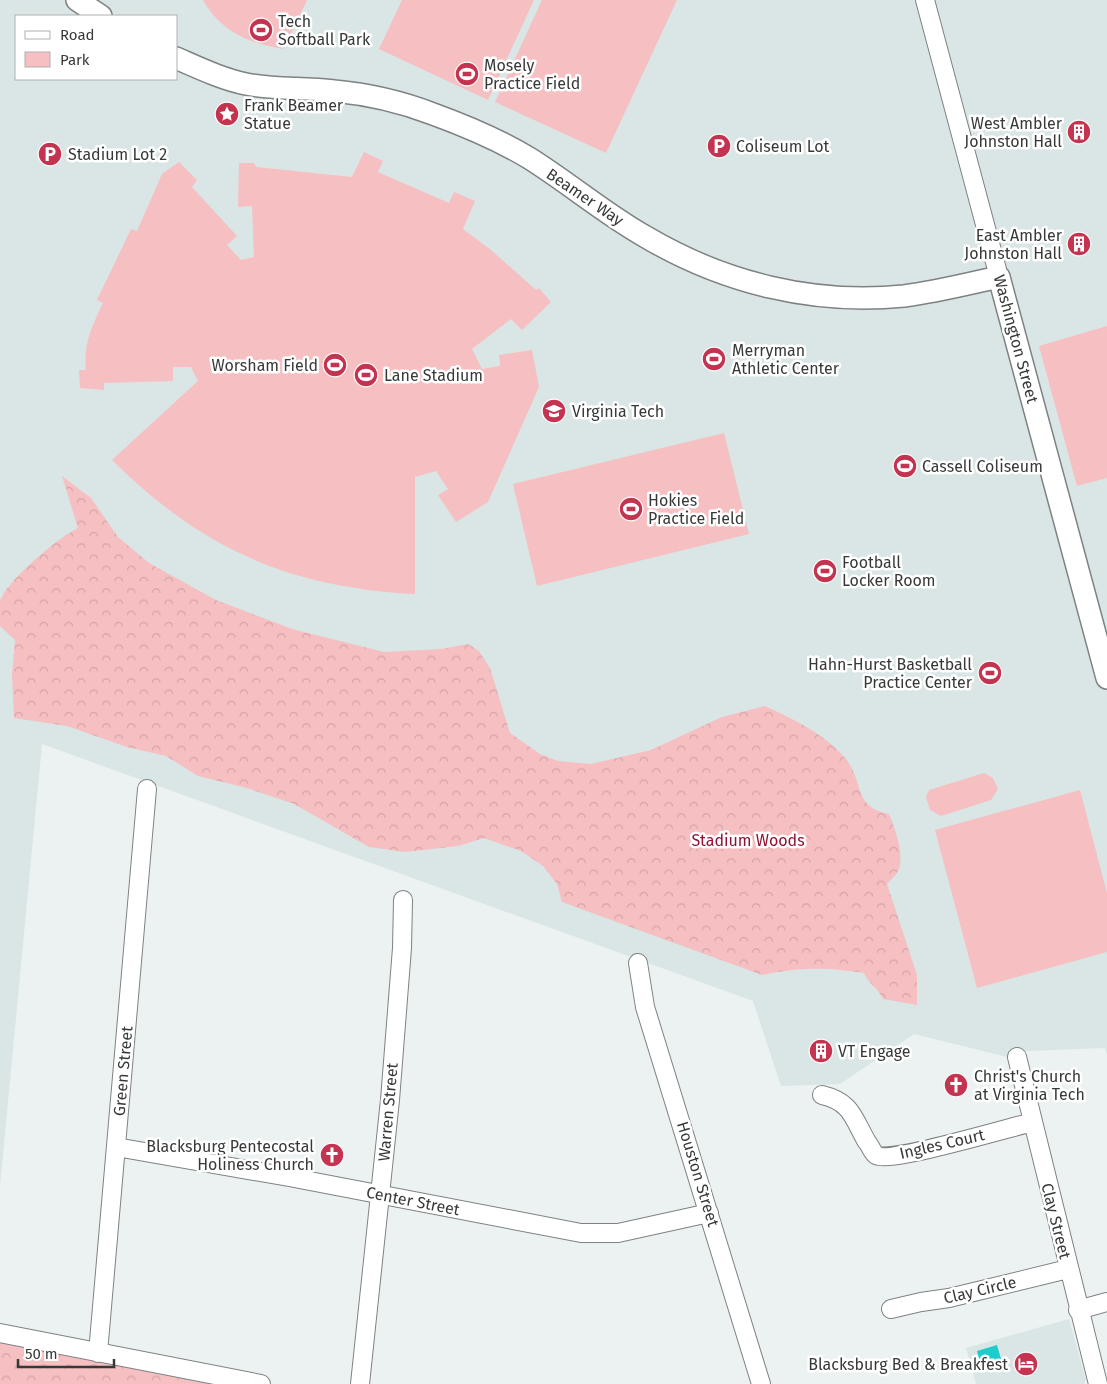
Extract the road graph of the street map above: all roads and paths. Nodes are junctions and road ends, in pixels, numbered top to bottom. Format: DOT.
graph roads {
  1 [pos="77,0"];
  2 [pos="925,0"];
  3 [pos="100,15"];
  4 [pos="178,59"];
  5 [pos="999,277"];
  6 [pos="1107,678"];
  7 [pos="147,789"];
  8 [pos="403,900"];
  9 [pos="638,963"];
  10 [pos="1017,1057"];
  11 [pos="822,1095"];
  12 [pos="1032,1122"];
  13 [pos="116,1147"];
  14 [pos="381,1194"];
  15 [pos="709,1212"];
  16 [pos="1068,1269"];
  17 [pos="1107,1302"];
  18 [pos="892,1309"];
  19 [pos="1078,1310"];
  20 [pos="0,1333"];
  21 [pos="98,1353"];
  22 [pos="261,1384"];
  23 [pos="360,1384"];
  24 [pos="761,1384"];
  25 [pos="1098,1384"];
  1 -- 3 [label="main road"];
  2 -- 5 [label="street, Washington Street"];
  4 -- 5 [label="main road, Beamer Way"];
  5 -- 6 [label="main road, Washington Street"];
  7 -- 13 [label="street, Green Street"];
  8 -- 14 [label="street, Warren Street"];
  9 -- 15 [label="street, Houston Street"];
  10 -- 12 [label="street, Clay Street"];
  11 -- 12 [label="street, Ingles Court"];
  12 -- 16 [label="street, Clay Street"];
  13 -- 14 [label="street, Center Street"];
  13 -- 21 [label="street, Green Street"];
  14 -- 15 [label="street, Center Street"];
  14 -- 23 [label="street, Warren Street"];
  15 -- 24 [label="street, Houston Street"];
  16 -- 18 [label="street, Clay Circle"];
  16 -- 19 [label="street, Clay Street"];
  17 -- 19 [label="street"];
  19 -- 25 [label="street, Clay Street"];
  20 -- 21 [label="street"];
  21 -- 22 [label="street"];
}
